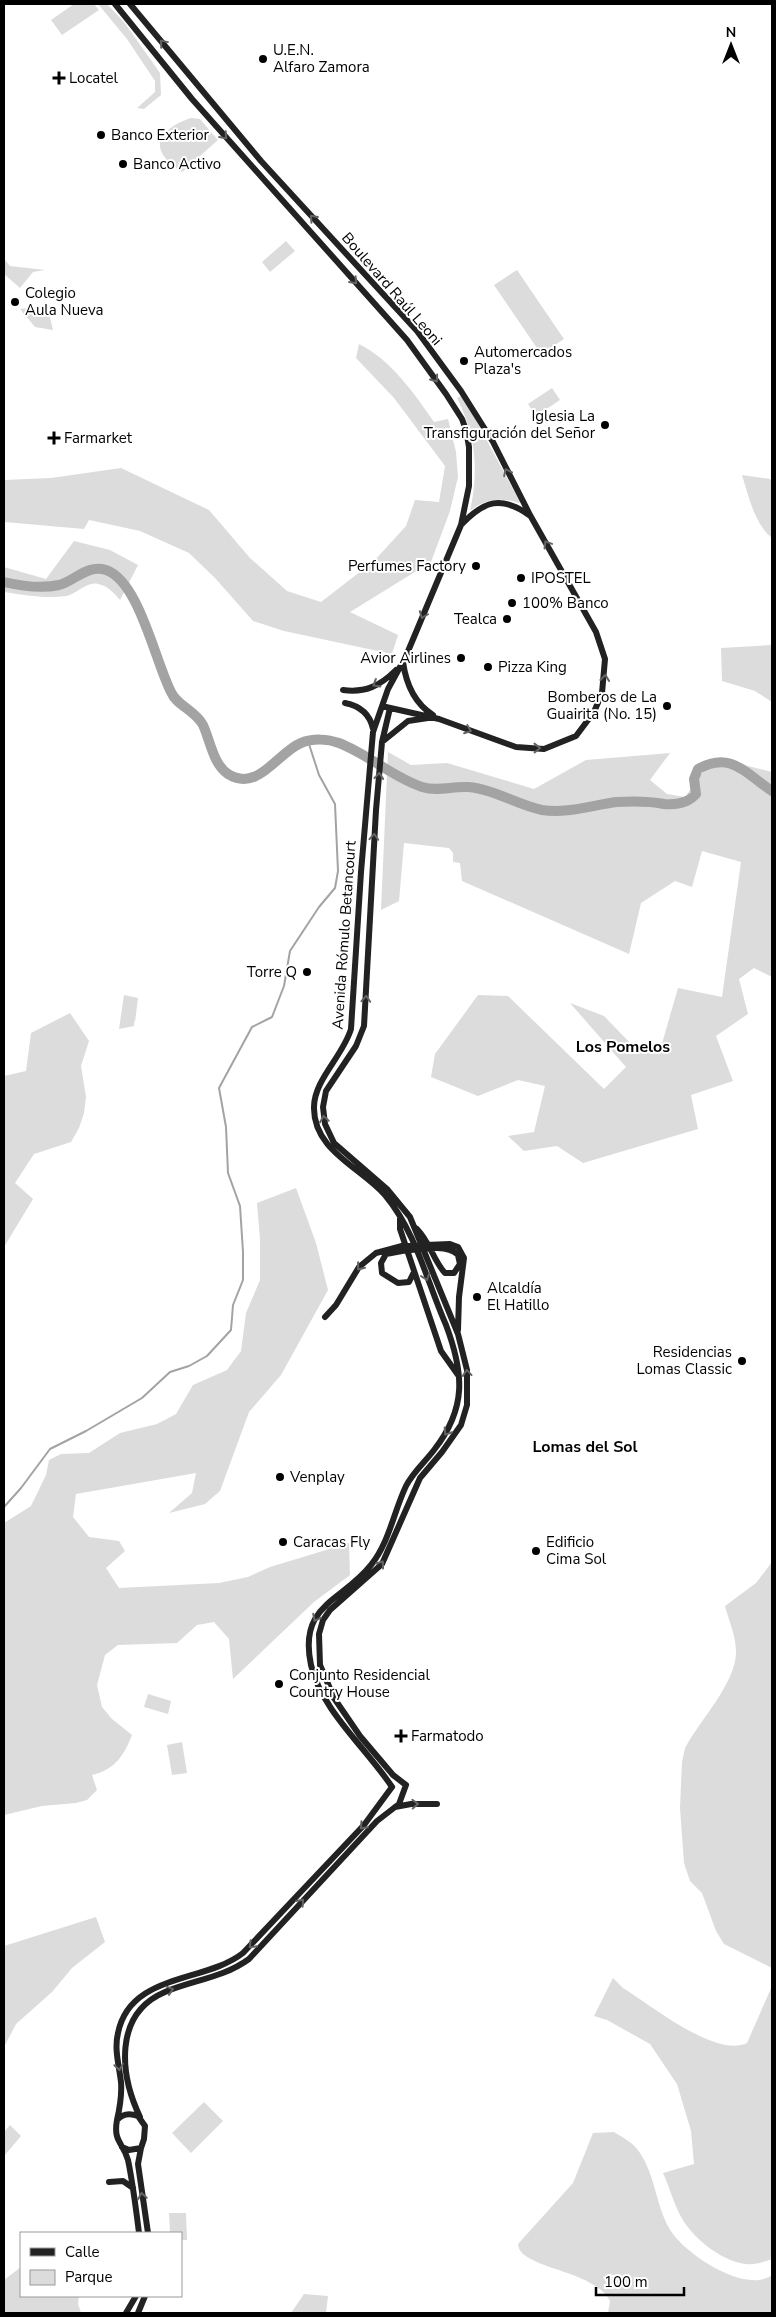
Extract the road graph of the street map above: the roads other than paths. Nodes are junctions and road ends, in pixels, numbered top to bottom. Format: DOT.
graph roads {
  1 [pos="115,4"];
  2 [pos="130,4"];
  3 [pos="530,515"];
  4 [pos="462,525"];
  5 [pos="403,662"];
  6 [pos="343,690"];
  7 [pos="345,703"];
  8 [pos="381,707"];
  9 [pos="390,708"];
  10 [pos="439,719"];
  11 [pos="373,732"];
  12 [pos="382,742"];
  13 [pos="400,1216"];
  14 [pos="416,1228"];
  15 [pos="436,1247"];
  16 [pos="402,1249"];
  17 [pos="414,1272"];
  18 [pos="325,1317"];
  19 [pos="458,1334"];
  20 [pos="459,1377"];
  21 [pos="406,1785"];
  22 [pos="392,1787"];
  23 [pos="437,1804"];
  24 [pos="394,1807"];
  25 [pos="140,2118"];
  26 [pos="117,2120"];
  27 [pos="122,2147"];
  28 [pos="141,2148"];
  29 [pos="109,2182"];
  30 [pos="133,2188"];
  31 [pos="140,2232"];
  32 [pos="148,2232"];
  33 [pos="135,2297"];
  34 [pos="145,2297"];
  35 [pos="126,2313"];
  36 [pos="138,2313"];
  1 -- 4 [label="main road, Boulevard Raúl Leoni, one-way"];
  3 -- 2 [label="main road, Boulevard Raúl Leoni, one-way"];
  3 -- 4 [label="main road"];
  10 -- 3 [label="main road, Boulevard Raúl Leoni, one-way"];
  4 -- 5 [label="main road, Boulevard Raúl Leoni, one-way"];
  5 -- 6 [label="main road, one-way"];
  5 -- 8 [label="main road, Boulevard Raúl Leoni"];
  5 -- 10 [label="main road"];
  7 -- 11 [label="main road"];
  8 -- 9 [label="main road"];
  8 -- 11 [label="main road, Avenida Rómulo Betancourt"];
  9 -- 10 [label="main road"];
  9 -- 12 [label="main road, Avenida Rómulo Betancourt"];
  10 -- 12 [label="main road"];
  11 -- 13 [label="main road, Avenida Rómulo Betancourt"];
  14 -- 12 [label="main road, Avenida Rómulo Betancourt, one-way"];
  13 -- 17 [label="main road"];
  13 -- 20 [label="main road, Avenida Rómulo Betancourt, one-way"];
  14 -- 15 [label="main road"];
  14 -- 19 [label="main road, Avenida Rómulo Betancourt"];
  15 -- 16 [label="main road"];
  15 -- 19 [label="main road"];
  16 -- 17 [label="main road"];
  16 -- 18 [label="main road, one-way"];
  17 -- 20 [label="main road"];
  21 -- 19 [label="main road, Avenida Rómulo Betancourt, one-way"];
  20 -- 22 [label="main road, Avenida Rómulo Betancourt, one-way"];
  21 -- 22 [label="main road"];
  21 -- 24 [label="main road"];
  22 -- 26 [label="main road, one-way"];
  24 -- 23 [label="main road, one-way"];
  25 -- 24 [label="main road, one-way"];
  25 -- 26 [label="main road"];
  25 -- 28 [label="main road"];
  26 -- 27 [label="main road"];
  27 -- 28 [label="main road"];
  27 -- 30 [label="main road"];
  32 -- 28 [label="main road, one-way"];
  29 -- 30 [label="main road"];
  30 -- 31 [label="main road"];
  33 -- 35 [label="main road"];
  34 -- 36 [label="main road"];
}
